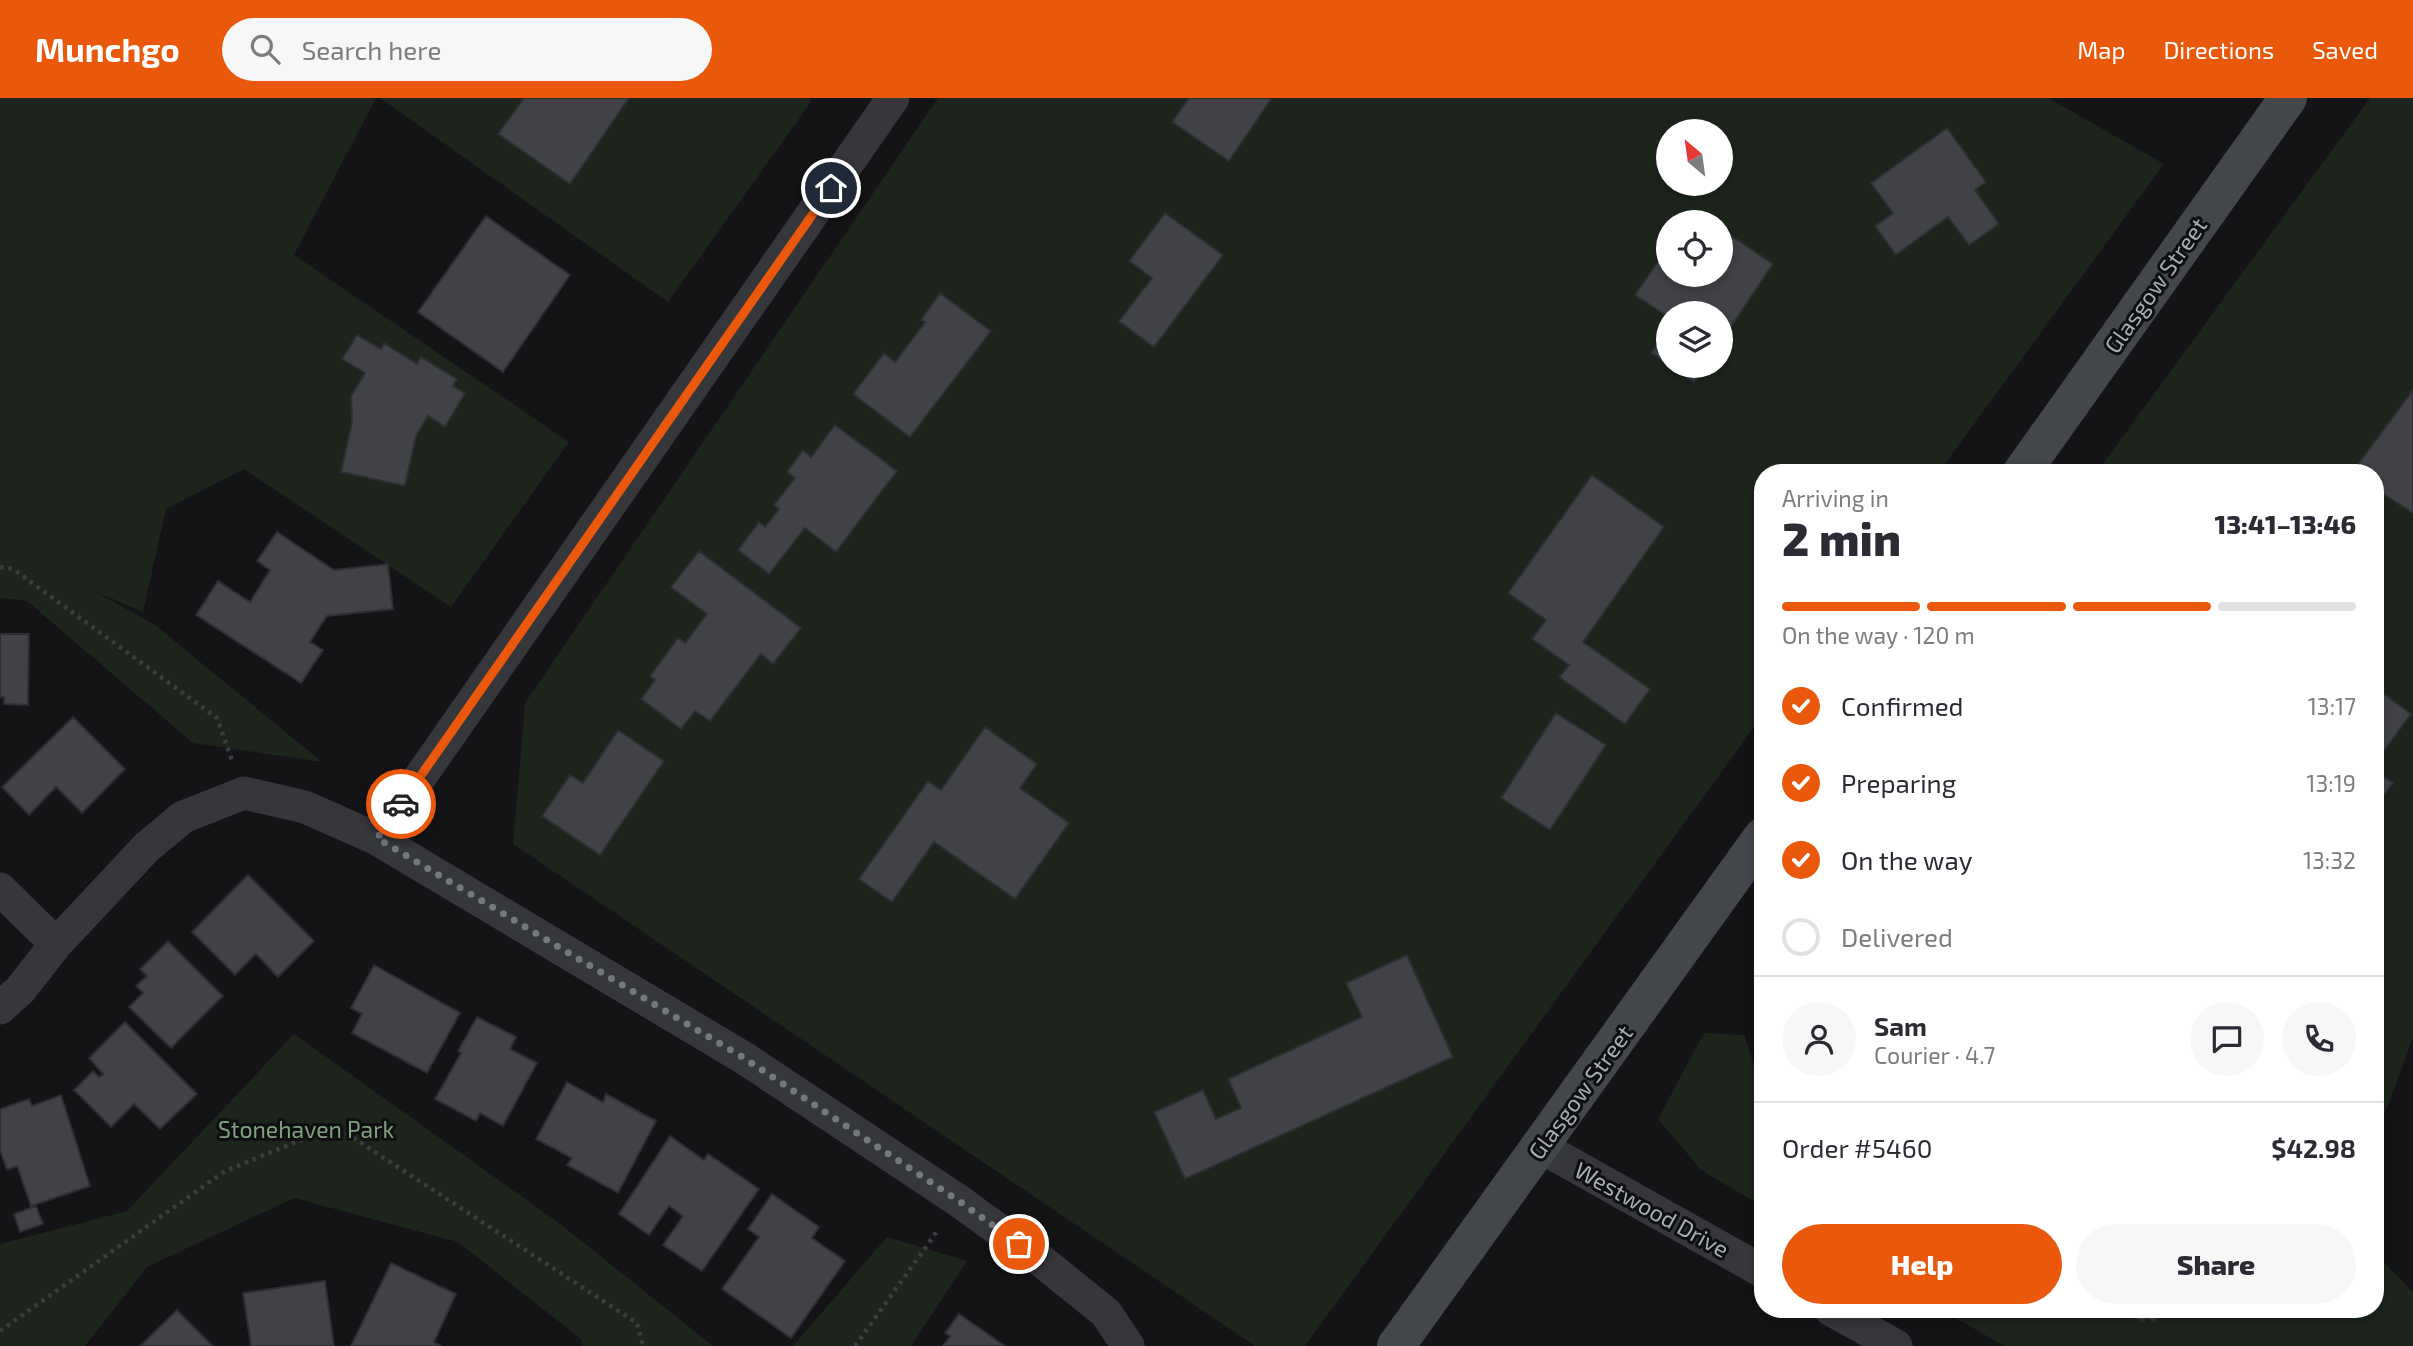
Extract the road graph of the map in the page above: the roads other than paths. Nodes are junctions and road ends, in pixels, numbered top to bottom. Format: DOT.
graph roads {
  1 [pos="893,98"];
  2 [pos="2288,98"];
  3 [pos="2028,464"];
  4 [pos="377,838"];
  5 [pos="1754,848"];
  6 [pos="0,889"];
  7 [pos="56,944"];
  8 [pos="0,1008"];
  9 [pos="1541,1147"];
  10 [pos="1754,1267"];
  11 [pos="1846,1318"];
  12 [pos="1128,1346"];
  13 [pos="1396,1346"];
  14 [pos="1896,1346"];
  1 -- 4 [label="street"];
  2 -- 3 [label="street, Glasgow Street"];
  4 -- 7 [label="street"];
  4 -- 12 [label="street"];
  5 -- 9 [label="street, Glasgow Street"];
  6 -- 7 [label="street"];
  7 -- 8 [label="street"];
  9 -- 10 [label="street, Westwood Drive"];
  9 -- 13 [label="street, Glasgow Street"];
  11 -- 14 [label="street"];
}
